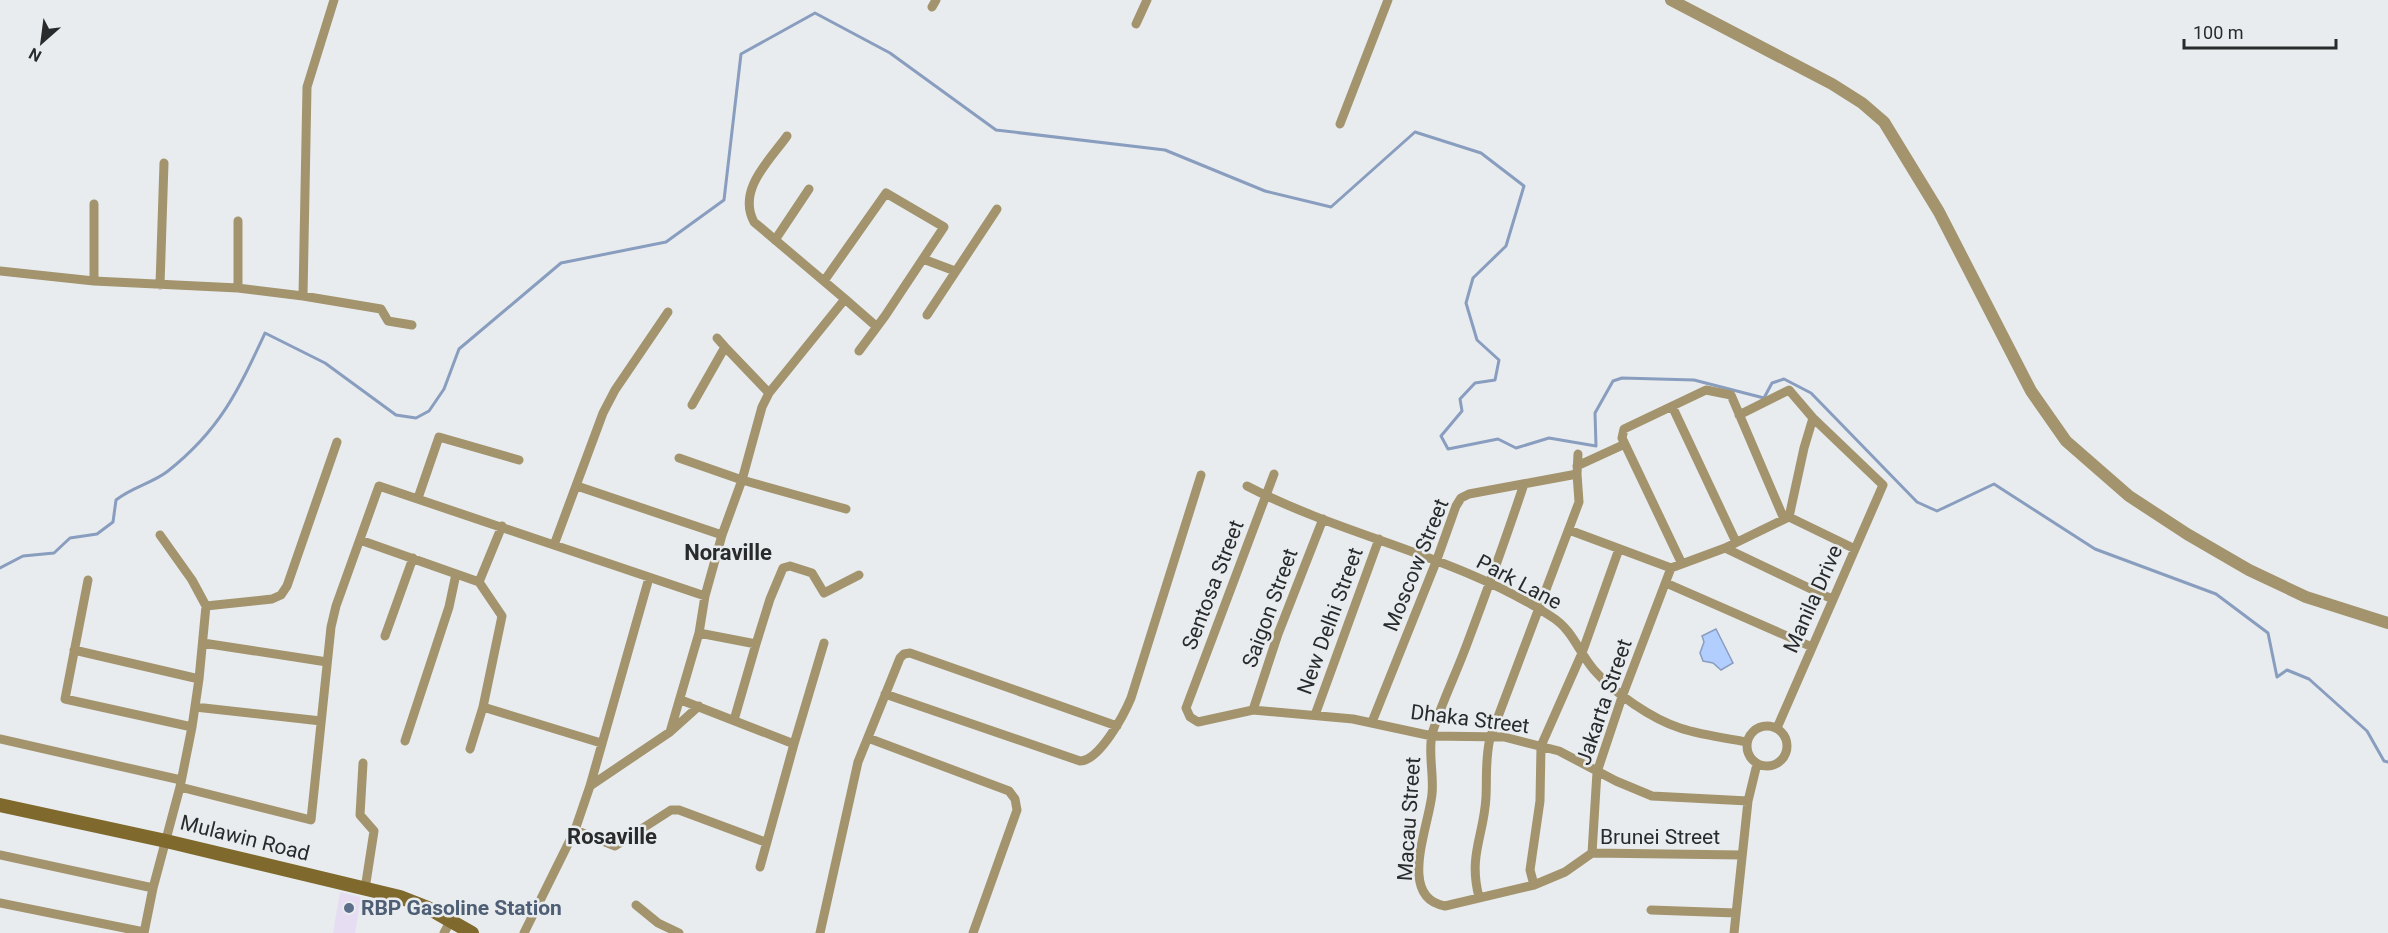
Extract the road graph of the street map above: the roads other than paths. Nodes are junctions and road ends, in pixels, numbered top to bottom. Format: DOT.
graph roads {
  1 [pos="334,0"];
  2 [pos="1147,0"];
  3 [pos="1388,0"];
  4 [pos="1671,0"];
  5 [pos="1136,24"];
  6 [pos="1340,124"];
  7 [pos="787,136"];
  8 [pos="164,163"];
  9 [pos="809,189"];
  10 [pos="94,204"];
  11 [pos="997,209"];
  12 [pos="238,221"];
  13 [pos="775,240"];
  14 [pos="923,259"];
  15 [pos="0,271"];
  16 [pos="955,272"];
  17 [pos="94,281"];
  18 [pos="824,281"];
  19 [pos="160,285"];
  20 [pos="238,288"];
  21 [pos="303,296"];
  22 [pos="845,300"];
  23 [pos="668,312"];
  24 [pos="927,315"];
  25 [pos="412,325"];
  26 [pos="877,327"];
  27 [pos="717,338"];
  28 [pos="725,347"];
  29 [pos="859,351"];
  30 [pos="769,393"];
  31 [pos="692,405"];
  32 [pos="1672,406"];
  33 [pos="1739,416"];
  34 [pos="1814,418"];
  35 [pos="338,442"];
  36 [pos="1625,444"];
  37 [pos="1578,454"];
  38 [pos="680,458"];
  39 [pos="519,460"];
  40 [pos="1577,470"];
  41 [pos="1274,474"];
  42 [pos="1201,475"];
  43 [pos="742,480"];
  44 [pos="1524,484"];
  45 [pos="577,486"];
  46 [pos="1247,486"];
  47 [pos="1266,496"];
  48 [pos="418,498"];
  49 [pos="846,510"];
  50 [pos="1786,518"];
  51 [pos="1323,519"];
  52 [pos="502,526"];
  53 [pos="1569,530"];
  54 [pos="159,535"];
  55 [pos="722,535"];
  56 [pos="1379,539"];
  57 [pos="360,540"];
  58 [pos="1736,542"];
  59 [pos="554,545"];
  60 [pos="1725,548"];
  61 [pos="1619,549"];
  62 [pos="1855,549"];
  63 [pos="413,558"];
  64 [pos="1436,562"];
  65 [pos="1682,564"];
  66 [pos="1671,568"];
  67 [pos="456,574"];
  68 [pos="859,575"];
  69 [pos="648,578"];
  70 [pos="88,580"];
  71 [pos="479,582"];
  72 [pos="1666,583"];
  73 [pos="1490,584"];
  74 [pos="705,596"];
  75 [pos="1832,599"];
  76 [pos="206,606"];
  77 [pos="1539,610"];
  78 [pos="2388,623"];
  79 [pos="699,633"];
  80 [pos="386,636"];
  81 [pos="203,643"];
  82 [pos="824,644"];
  83 [pos="756,645"];
  84 [pos="1812,647"];
  85 [pos="74,650"];
  86 [pos="1582,652"];
  87 [pos="327,662"];
  88 [pos="199,679"];
  89 [pos="885,694"];
  90 [pos="1622,697"];
  91 [pos="681,700"];
  92 [pos="699,706"];
  93 [pos="195,707"];
  94 [pos="483,707"];
  95 [pos="1186,708"];
  96 [pos="1253,710"];
  97 [pos="1315,715"];
  98 [pos="734,720"];
  99 [pos="321,721"];
  100 [pos="1372,722"];
  101 [pos="1117,726"];
  102 [pos="192,727"];
  103 [pos="1777,728"];
  104 [pos="670,732"];
  105 [pos="1432,736"];
  106 [pos="868,738"];
  107 [pos="1490,738"];
  108 [pos="0,739"];
  109 [pos="405,741"];
  110 [pos="1747,742"];
  111 [pos="601,744"];
  112 [pos="794,744"];
  113 [pos="1541,746"];
  114 [pos="470,749"];
  115 [pos="363,764"];
  116 [pos="1757,764"];
  117 [pos="1597,772"];
  118 [pos="180,784"];
  119 [pos="590,786"];
  120 [pos="1748,801"];
  121 [pos="0,805"];
  122 [pos="575,830"];
  123 [pos="166,841"];
  124 [pos="765,842"];
  125 [pos="1592,853"];
  126 [pos="0,855"];
  127 [pos="1742,855"];
  128 [pos="760,867"];
  129 [pos="1534,885"];
  130 [pos="153,888"];
  131 [pos="365,889"];
  132 [pos="1479,897"];
  133 [pos="0,903"];
  134 [pos="636,905"];
  135 [pos="1445,906"];
  136 [pos="1651,910"];
  137 [pos="1736,913"];
  138 [pos="451,920"];
  139 [pos="144,932"];
  140 [pos="444,933"];
  141 [pos="470,933"];
  142 [pos="524,933"];
  143 [pos="679,933"];
  144 [pos="820,933"];
  145 [pos="973,933"];
  146 [pos="1734,933"];
  1 -- 21 [label="street"];
  2 -- 5 [label="street"];
  3 -- 6 [label="street"];
  4 -- 78 [label="street"];
  7 -- 13 [label="street"];
  8 -- 19 [label="street"];
  9 -- 13 [label="street"];
  10 -- 17 [label="street"];
  11 -- 16 [label="street"];
  12 -- 20 [label="street"];
  13 -- 18 [label="street"];
  14 -- 16 [label="street"];
  14 -- 18 [label="street"];
  14 -- 26 [label="street"];
  15 -- 17 [label="street"];
  16 -- 24 [label="street"];
  17 -- 19 [label="street"];
  18 -- 22 [label="street"];
  19 -- 20 [label="street"];
  20 -- 21 [label="street"];
  21 -- 25 [label="street"];
  22 -- 26 [label="street"];
  22 -- 30 [label="street"];
  23 -- 45 [label="street"];
  26 -- 29 [label="street"];
  27 -- 28 [label="street"];
  28 -- 30 [label="street"];
  28 -- 31 [label="street"];
  30 -- 43 [label="street"];
  32 -- 33 [label="street"];
  32 -- 36 [label="street"];
  32 -- 58 [label="street"];
  33 -- 34 [label="street"];
  33 -- 50 [label="street"];
  34 -- 50 [label="street"];
  34 -- 62 [label="street, Manila Drive"];
  35 -- 76 [label="street"];
  36 -- 40 [label="street, Moscow Street"];
  36 -- 65 [label="street"];
  37 -- 40 [label="street"];
  38 -- 43 [label="street"];
  39 -- 48 [label="street"];
  40 -- 44 [label="street, Moscow Street"];
  40 -- 53 [label="street"];
  41 -- 47 [label="street, Sentosa Street"];
  42 -- 101 [label="street"];
  43 -- 49 [label="street"];
  43 -- 55 [label="street"];
  44 -- 64 [label="street, Moscow Street"];
  44 -- 73 [label="street, Macau Street"];
  45 -- 55 [label="street"];
  45 -- 59 [label="street"];
  46 -- 47 [label="street, Park Lane"];
  47 -- 51 [label="street, Park Lane"];
  47 -- 95 [label="street, Sentosa Street"];
  48 -- 52 [label="street"];
  48 -- 57 [label="street"];
  50 -- 58 [label="street"];
  50 -- 62 [label="street"];
  51 -- 56 [label="street, Park Lane"];
  51 -- 96 [label="street, Saigon Street"];
  52 -- 59 [label="street"];
  52 -- 71 [label="street"];
  53 -- 61 [label="street"];
  53 -- 77 [label="street"];
  54 -- 76 [label="street"];
  55 -- 74 [label="street"];
  56 -- 64 [label="street, Park Lane"];
  56 -- 97 [label="street, New Delhi Street"];
  57 -- 63 [label="street"];
  57 -- 87 [label="street"];
  58 -- 60 [label="street"];
  59 -- 69 [label="street"];
  60 -- 65 [label="street"];
  60 -- 75 [label="street"];
  61 -- 66 [label="street"];
  61 -- 86 [label="street"];
  62 -- 75 [label="street, Manila Drive"];
  63 -- 67 [label="street"];
  63 -- 80 [label="street"];
  64 -- 73 [label="street, Park Lane"];
  64 -- 100 [label="street, Moscow Street"];
  65 -- 66 [label="street"];
  66 -- 72 [label="street, Jakarta Street"];
  67 -- 71 [label="street"];
  67 -- 109 [label="street"];
  68 -- 83 [label="street"];
  69 -- 74 [label="street"];
  69 -- 111 [label="street"];
  70 -- 85 [label="street"];
  71 -- 94 [label="street"];
  72 -- 84 [label="street"];
  72 -- 90 [label="street, Jakarta Street"];
  73 -- 77 [label="street, Park Lane"];
  73 -- 105 [label="street, Macau Street"];
  74 -- 79 [label="street"];
  75 -- 84 [label="street, Manila Drive"];
  76 -- 81 [label="street"];
  77 -- 86 [label="street, Park Lane"];
  77 -- 107 [label="street"];
  79 -- 83 [label="street"];
  79 -- 91 [label="street"];
  81 -- 87 [label="street"];
  81 -- 88 [label="street"];
  82 -- 112 [label="street"];
  83 -- 98 [label="street"];
  84 -- 103 [label="street, Manila Drive"];
  85 -- 88 [label="street"];
  85 -- 102 [label="street"];
  86 -- 90 [label="street, Park Lane"];
  86 -- 113 [label="street"];
  87 -- 99 [label="street"];
  88 -- 93 [label="street"];
  89 -- 101 [label="street"];
  89 -- 101 [label="street"];
  89 -- 106 [label="street"];
  90 -- 110 [label="street, Park Lane"];
  90 -- 117 [label="street, Jakarta Street"];
  91 -- 92 [label="street"];
  91 -- 104 [label="street"];
  92 -- 98 [label="street"];
  92 -- 104 [label="street"];
  93 -- 99 [label="street"];
  93 -- 102 [label="street"];
  94 -- 111 [label="street"];
  94 -- 114 [label="street"];
  95 -- 96 [label="street, Dhaka Street"];
  96 -- 97 [label="street, Dhaka Street"];
  97 -- 100 [label="street, Dhaka Street"];
  98 -- 112 [label="street"];
  99 -- 118 [label="street"];
  100 -- 105 [label="street, Dhaka Street"];
  102 -- 118 [label="street"];
  103 -- 110 [label="street"];
  103 -- 116 [label="street"];
  104 -- 119 [label="street"];
  105 -- 107 [label="street, Dhaka Street"];
  105 -- 135 [label="street, Macau Street"];
  106 -- 144 [label="street"];
  106 -- 145 [label="street"];
  107 -- 113 [label="street, Dhaka Street"];
  107 -- 132 [label="street"];
  108 -- 118 [label="street"];
  110 -- 116 [label="street"];
  111 -- 119 [label="street"];
  112 -- 124 [label="street"];
  113 -- 117 [label="street, Dhaka Street"];
  113 -- 129 [label="street"];
  115 -- 131 [label="street"];
  116 -- 120 [label="street"];
  117 -- 120 [label="street, Dhaka Street"];
  117 -- 125 [label="street, Jakarta Street"];
  118 -- 123 [label="street"];
  119 -- 122 [label="street"];
  120 -- 127 [label="street"];
  121 -- 123 [label="main road, Mulawin Road"];
  122 -- 124 [label="street"];
  122 -- 142 [label="street"];
  123 -- 130 [label="street"];
  123 -- 131 [label="main road, Mulawin Road"];
  124 -- 128 [label="street"];
  125 -- 127 [label="street, Brunei Street"];
  125 -- 129 [label="street, Brunei Street"];
  126 -- 130 [label="street"];
  127 -- 137 [label="street"];
  129 -- 132 [label="street, Brunei Street"];
  130 -- 139 [label="street"];
  131 -- 138 [label="main road, Mulawin Road"];
  132 -- 135 [label="street, Brunei Street"];
  133 -- 139 [label="street"];
  134 -- 143 [label="street"];
  136 -- 137 [label="street"];
  137 -- 146 [label="street"];
  138 -- 140 [label="street"];
  138 -- 141 [label="main road, Mulawin Road"];
}
